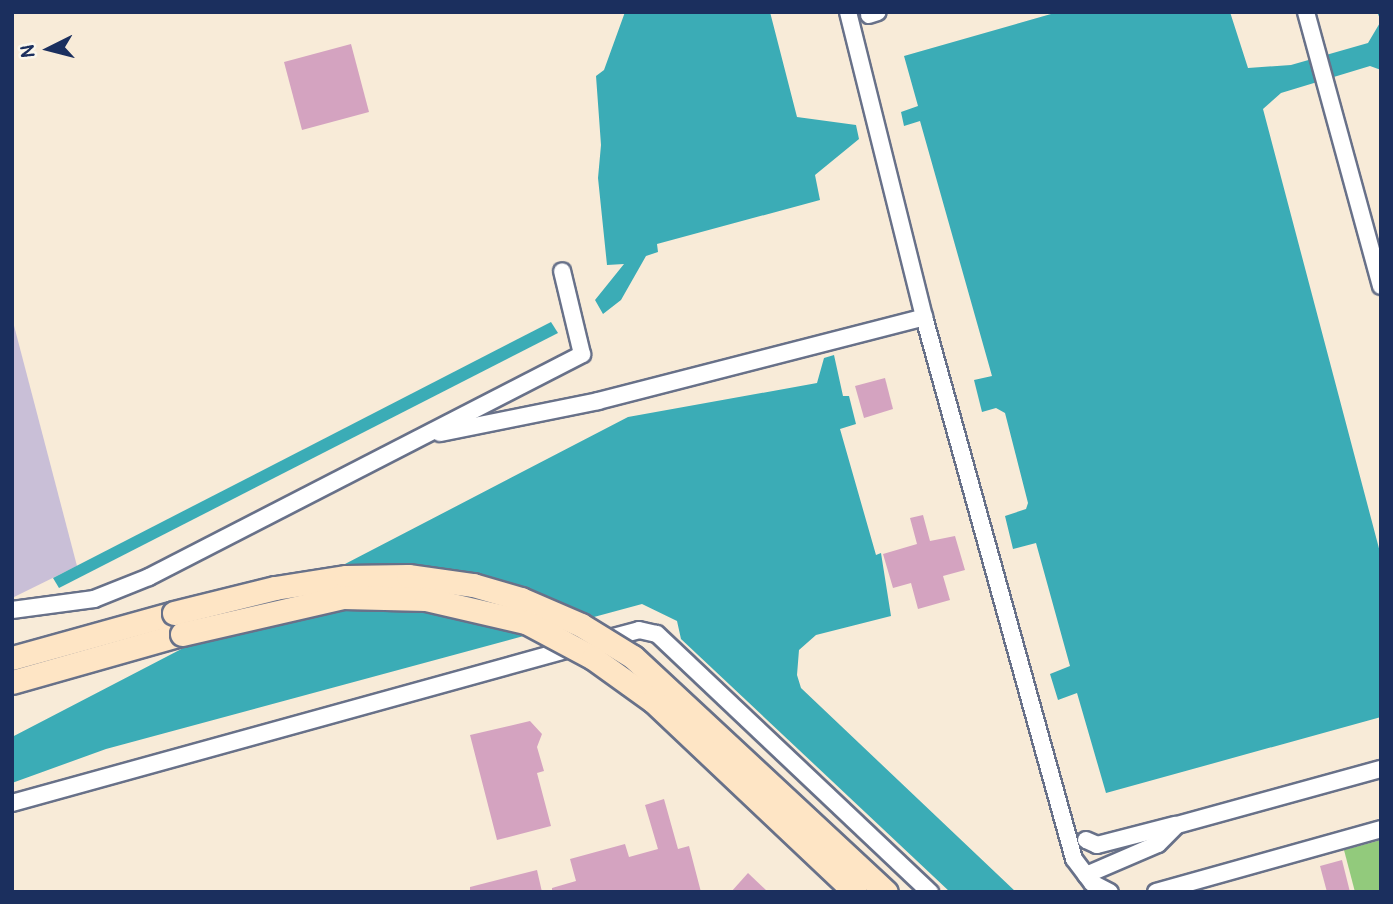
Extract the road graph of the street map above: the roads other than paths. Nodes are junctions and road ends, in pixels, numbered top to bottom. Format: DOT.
graph roads {
  1 [pos="848,12"];
  2 [pos="1306,12"];
  3 [pos="562,271"];
  4 [pos="1381,286"];
  5 [pos="924,317"];
  6 [pos="419,438"];
  7 [pos="12,610"];
  8 [pos="178,623"];
  9 [pos="12,658"];
  10 [pos="12,682"];
  11 [pos="1381,769"];
  12 [pos="12,803"];
  13 [pos="1177,825"];
  14 [pos="1381,829"];
  15 [pos="1086,840"];
  16 [pos="1086,875"];
  17 [pos="855,892"];
  18 [pos="886,892"];
  19 [pos="930,892"];
  20 [pos="1110,892"];
  21 [pos="1156,892"];
  1 -- 5 [label="street"];
  2 -- 4 [label="street"];
  3 -- 6 [label="street"];
  5 -- 6 [label="street"];
  5 -- 16 [label="street"];
  6 -- 7 [label="street"];
  8 -- 9 [label="street"];
  8 -- 10 [label="street"];
  8 -- 17 [label="street, bridge"];
  8 -- 18 [label="street, bridge"];
  11 -- 13 [label="street"];
  12 -- 19 [label="street"];
  13 -- 15 [label="street"];
  13 -- 16 [label="street"];
  14 -- 21 [label="street"];
  16 -- 20 [label="street"];
}
